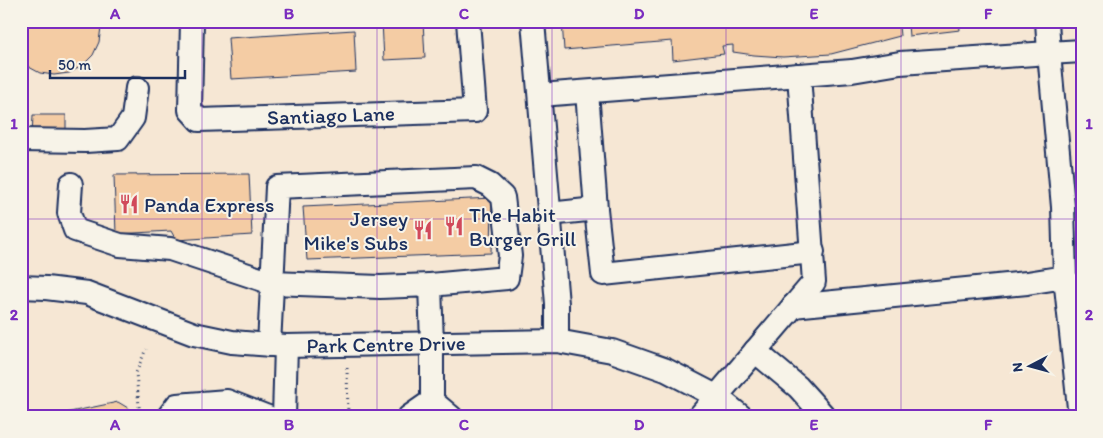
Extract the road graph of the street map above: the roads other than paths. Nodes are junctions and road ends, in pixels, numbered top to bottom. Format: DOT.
graph roads {
  1 [pos="192,21"];
  2 [pos="468,21"];
  3 [pos="533,21"];
  4 [pos="1047,21"];
  5 [pos="1082,51"];
  6 [pos="1050,53"];
  7 [pos="799,75"];
  8 [pos="137,88"];
  9 [pos="587,92"];
  10 [pos="540,96"];
  11 [pos="21,140"];
  12 [pos="71,184"];
  13 [pos="1072,205"];
  14 [pos="596,208"];
  15 [pos="549,214"];
  16 [pos="813,252"];
  17 [pos="1065,277"];
  18 [pos="272,283"];
  19 [pos="430,285"];
  20 [pos="21,287"];
  21 [pos="794,306"];
  22 [pos="557,341"];
  23 [pos="432,344"];
  24 [pos="278,346"];
  25 [pos="755,351"];
  26 [pos="716,396"];
  27 [pos="432,400"];
  28 [pos="168,417"];
  29 [pos="268,417"];
  30 [pos="284,417"];
  31 [pos="409,417"];
  32 [pos="451,417"];
  33 [pos="699,417"];
  34 [pos="742,417"];
  35 [pos="825,417"];
  36 [pos="1080,417"];
  1 -- 2 [label="street, Santiago Lane"];
  3 -- 10 [label="street"];
  4 -- 6 [label="street"];
  5 -- 6 [label="street"];
  6 -- 7 [label="street"];
  6 -- 13 [label="street"];
  7 -- 9 [label="street"];
  7 -- 16 [label="street"];
  8 -- 11 [label="street"];
  9 -- 10 [label="street"];
  9 -- 14 [label="street"];
  10 -- 15 [label="street"];
  12 -- 18 [label="street"];
  13 -- 17 [label="street"];
  14 -- 15 [label="street"];
  14 -- 16 [label="street"];
  15 -- 22 [label="street"];
  16 -- 21 [label="street"];
  17 -- 21 [label="street"];
  17 -- 36 [label="street"];
  18 -- 19 [label="street"];
  18 -- 19 [label="street"];
  18 -- 24 [label="street"];
  19 -- 23 [label="street"];
  20 -- 24 [label="street, Park Centre Drive"];
  21 -- 25 [label="street"];
  22 -- 23 [label="street, Park Centre Drive"];
  22 -- 26 [label="street, Park Centre Drive"];
  23 -- 24 [label="street, Park Centre Drive"];
  23 -- 27 [label="street"];
  24 -- 30 [label="street"];
  25 -- 26 [label="street"];
  25 -- 35 [label="street"];
  26 -- 33 [label="street"];
  26 -- 34 [label="street, Park Centre Drive"];
  27 -- 31 [label="street"];
  27 -- 32 [label="street"];
  28 -- 29 [label="street"];
}
